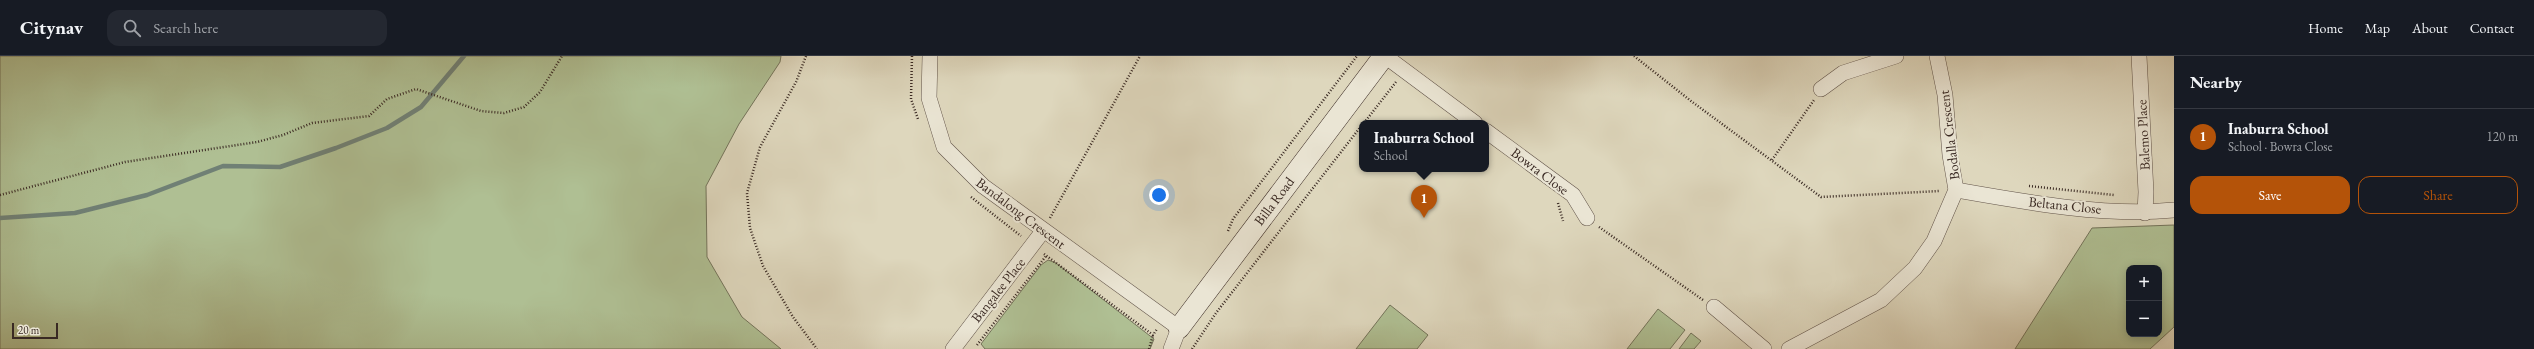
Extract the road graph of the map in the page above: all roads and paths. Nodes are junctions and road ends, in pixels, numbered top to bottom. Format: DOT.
graph roads {
  1 [pos="562,56"];
  2 [pos="806,56"];
  3 [pos="912,56"];
  4 [pos="930,56"];
  5 [pos="1140,56"];
  6 [pos="1356,56"];
  7 [pos="1384,56"];
  8 [pos="1634,56"];
  9 [pos="1896,56"];
  10 [pos="1937,56"];
  11 [pos="2139,56"];
  12 [pos="1404,70"];
  13 [pos="1821,90"];
  14 [pos="1366,120"];
  15 [pos="1471,120"];
  16 [pos="919,121"];
  17 [pos="1359,129"];
  18 [pos="1489,133"];
  19 [pos="1772,160"];
  20 [pos="2023,185"];
  21 [pos="1956,190"];
  22 [pos="966,192"];
  23 [pos="0,195"];
  24 [pos="2146,198"];
  25 [pos="2174,210"];
  26 [pos="2145,213"];
  27 [pos="1587,218"];
  28 [pos="1043,231"];
  29 [pos="1226,235"];
  30 [pos="1033,245"];
  31 [pos="1046,256"];
  32 [pos="1714,307"];
  33 [pos="1172,323"];
  34 [pos="1153,335"];
  35 [pos="817,349"];
  36 [pos="953,349"];
  37 [pos="974,349"];
  38 [pos="1149,349"];
  39 [pos="1171,349"];
  40 [pos="1192,349"];
  41 [pos="1764,349"];
  42 [pos="1789,349"];
  1 -- 23 [label="path"];
  2 -- 35 [label="path"];
  3 -- 16 [label="path"];
  4 -- 28 [label="street, Bandalong Crescent"];
  5 -- 28 [label="path"];
  6 -- 29 [label="path"];
  7 -- 12 [label="street"];
  7 -- 33 [label="street, Billa Road"];
  8 -- 19 [label="path"];
  9 -- 13 [label="street"];
  10 -- 21 [label="street, Bodalla Crescent"];
  11 -- 24 [label="street, Balemo Place"];
  12 -- 14 [label="path"];
  12 -- 15 [label="street"];
  13 -- 19 [label="path"];
  17 -- 40 [label="path"];
  18 -- 27 [label="street, Bowra Close"];
  19 -- 21 [label="path"];
  20 -- 24 [label="path"];
  21 -- 26 [label="street, Beltana Close"];
  21 -- 42 [label="street, Bodalla Crescent"];
  22 -- 30 [label="path"];
  24 -- 26 [label="street, Balemo Place"];
  25 -- 26 [label="street, Beltana Close"];
  27 -- 32 [label="path"];
  28 -- 30 [label="street, Bangalee Place"];
  28 -- 33 [label="street, Bandalong Crescent"];
  30 -- 31 [label="path"];
  30 -- 36 [label="street, Bangalee Place"];
  31 -- 34 [label="path"];
  31 -- 37 [label="path"];
  32 -- 41 [label="street"];
  33 -- 34 [label="path"];
  33 -- 39 [label="street, Billa Road"];
  34 -- 38 [label="path"];
}
